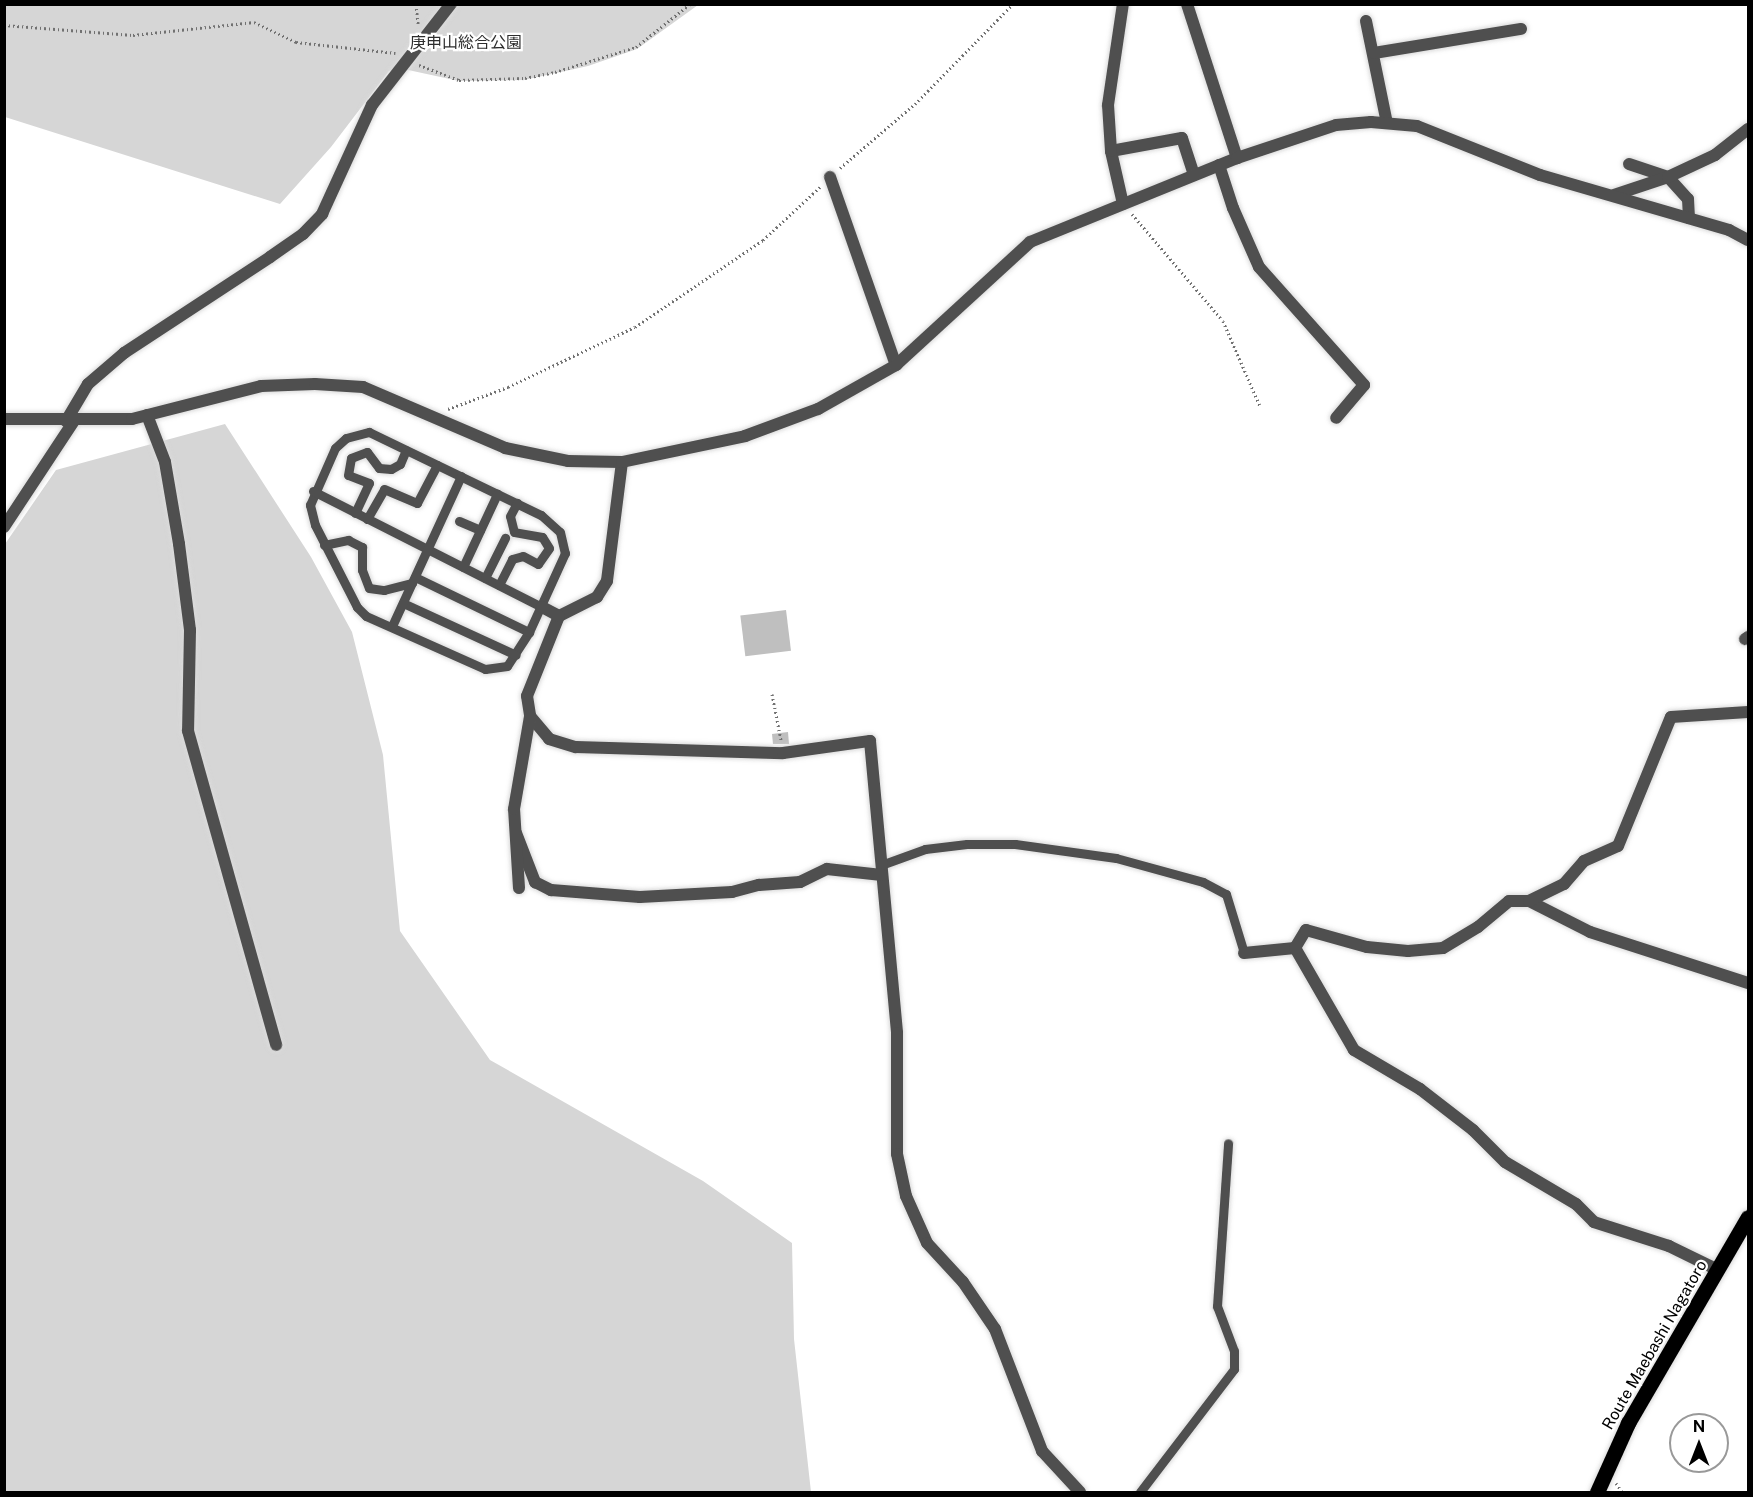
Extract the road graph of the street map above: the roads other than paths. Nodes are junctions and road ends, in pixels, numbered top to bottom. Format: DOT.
graph roads {
  1 [pos="451,4"];
  2 [pos="1123,4"];
  3 [pos="1187,4"];
  4 [pos="1366,21"];
  5 [pos="1521,29"];
  6 [pos="1374,53"];
  7 [pos="1387,123"];
  8 [pos="1749,129"];
  9 [pos="1111,151"];
  10 [pos="1237,158"];
  11 [pos="1629,164"];
  12 [pos="1220,165"];
  13 [pos="1194,175"];
  14 [pos="830,177"];
  15 [pos="1668,177"];
  16 [pos="1614,195"];
  17 [pos="1123,204"];
  18 [pos="1689,218"];
  19 [pos="1749,240"];
  20 [pos="896,365"];
  21 [pos="147,415"];
  22 [pos="1336,418"];
  23 [pos="4,419"];
  24 [pos="70,421"];
  25 [pos="406,450"];
  26 [pos="622,462"];
  27 [pos="437,465"];
  28 [pos="461,476"];
  29 [pos="313,491"];
  30 [pos="497,494"];
  31 [pos="517,503"];
  32 [pos="355,513"];
  33 [pos="367,519"];
  34 [pos="459,521"];
  35 [pos="4,527"];
  36 [pos="480,530"];
  37 [pos="506,538"];
  38 [pos="324,545"];
  39 [pos="428,549"];
  40 [pos="463,567"];
  41 [pos="485,578"];
  42 [pos="413,580"];
  43 [pos="499,585"];
  44 [pos="403,603"];
  45 [pos="542,607"];
  46 [pos="559,616"];
  47 [pos="392,626"];
  48 [pos="529,632"];
  49 [pos="516,655"];
  50 [pos="1749,712"];
  51 [pos="530,716"];
  52 [pos="516,833"];
  53 [pos="881,870"];
  54 [pos="519,888"];
  55 [pos="1530,901"];
  56 [pos="1295,948"];
  57 [pos="1244,953"];
  58 [pos="1749,982"];
  59 [pos="276,1044"];
  60 [pos="1228,1143"];
  61 [pos="1749,1217"];
  62 [pos="1718,1269"];
  63 [pos="1080,1492"];
  64 [pos="1140,1492"];
  65 [pos="1597,1492"];
  1 -- 24 [label="street"];
  2 -- 9 [label="street"];
  3 -- 10 [label="street"];
  4 -- 6 [label="street"];
  5 -- 6 [label="street"];
  6 -- 7 [label="street"];
  7 -- 10 [label="street"];
  7 -- 16 [label="street"];
  8 -- 15 [label="street"];
  9 -- 13 [label="street"];
  9 -- 17 [label="street"];
  10 -- 12 [label="street"];
  11 -- 15 [label="street"];
  12 -- 13 [label="street"];
  12 -- 22 [label="street"];
  13 -- 17 [label="street"];
  14 -- 20 [label="street"];
  15 -- 16 [label="street"];
  15 -- 18 [label="street"];
  16 -- 18 [label="street"];
  17 -- 20 [label="street"];
  18 -- 19 [label="street"];
  20 -- 26 [label="street"];
  21 -- 24 [label="street"];
  21 -- 26 [label="street"];
  21 -- 59 [label="street"];
  23 -- 24 [label="street"];
  24 -- 35 [label="street"];
  25 -- 27 [label="lane"];
  25 -- 29 [label="lane"];
  25 -- 32 [label="lane"];
  26 -- 46 [label="street"];
  27 -- 28 [label="lane"];
  27 -- 33 [label="lane"];
  28 -- 30 [label="lane"];
  28 -- 39 [label="lane"];
  29 -- 32 [label="lane"];
  29 -- 38 [label="lane"];
  30 -- 31 [label="lane"];
  30 -- 36 [label="lane"];
  31 -- 43 [label="lane"];
  31 -- 45 [label="lane"];
  32 -- 33 [label="lane"];
  33 -- 39 [label="lane"];
  34 -- 36 [label="lane"];
  36 -- 40 [label="lane"];
  37 -- 41 [label="lane"];
  38 -- 42 [label="lane"];
  38 -- 47 [label="lane"];
  39 -- 40 [label="lane"];
  39 -- 42 [label="lane"];
  40 -- 41 [label="lane"];
  41 -- 43 [label="lane"];
  42 -- 44 [label="lane"];
  42 -- 48 [label="lane"];
  43 -- 45 [label="lane"];
  44 -- 47 [label="lane"];
  44 -- 49 [label="lane"];
  45 -- 46 [label="street"];
  45 -- 48 [label="lane"];
  46 -- 51 [label="street"];
  47 -- 49 [label="lane"];
  48 -- 49 [label="lane"];
  50 -- 55 [label="street"];
  51 -- 52 [label="street"];
  51 -- 53 [label="street"];
  52 -- 53 [label="street"];
  52 -- 54 [label="street"];
  53 -- 57 [label="lane"];
  53 -- 63 [label="street"];
  55 -- 56 [label="street"];
  55 -- 58 [label="street"];
  56 -- 57 [label="street"];
  56 -- 62 [label="street"];
  60 -- 64 [label="lane"];
  61 -- 62 [label="main road, Route Maebashi Nagatoro"];
  62 -- 65 [label="main road, Route Maebashi Nagatoro"];
}
